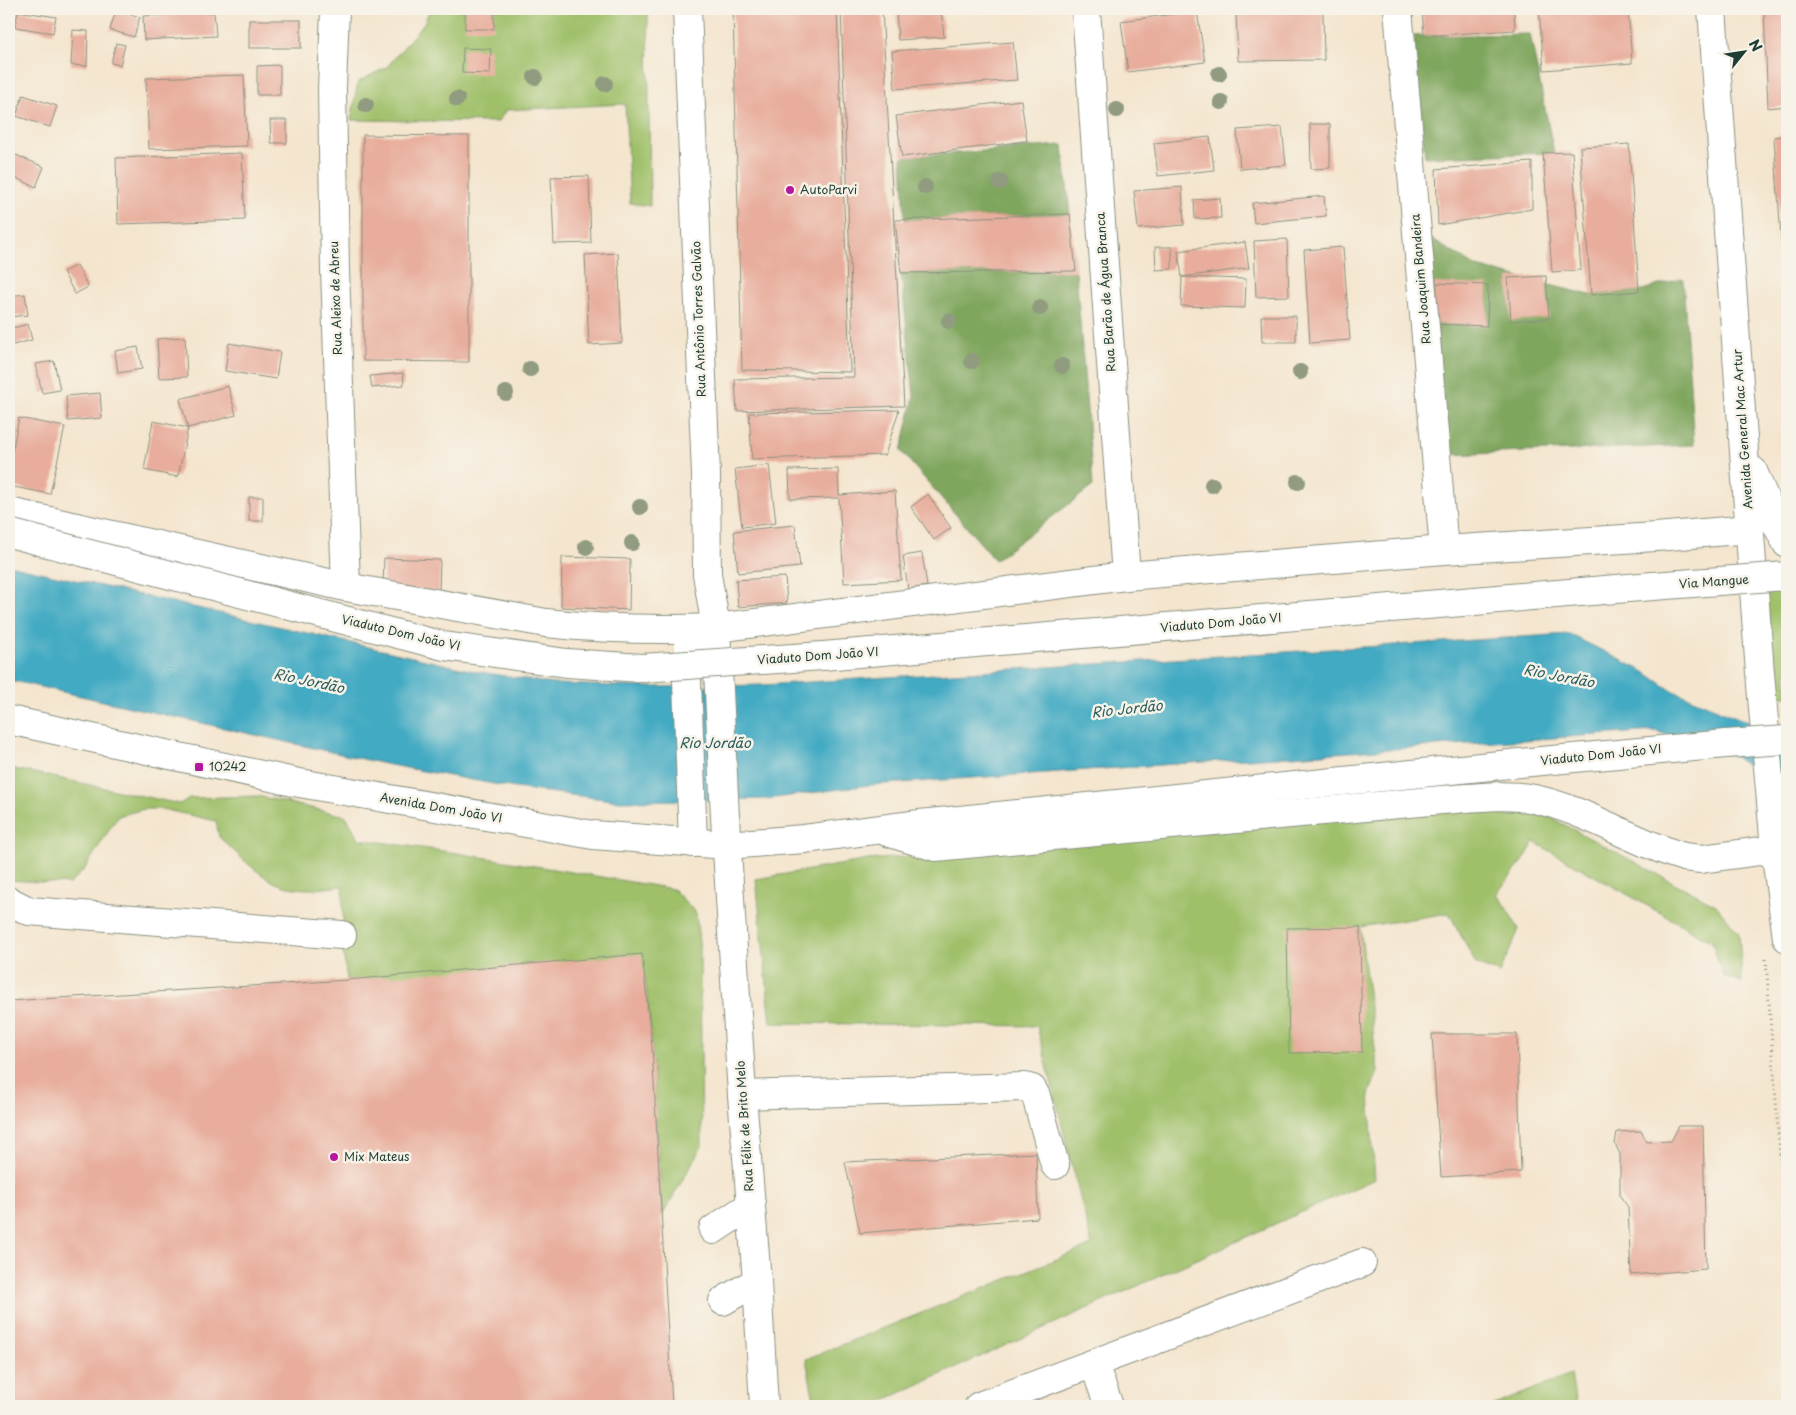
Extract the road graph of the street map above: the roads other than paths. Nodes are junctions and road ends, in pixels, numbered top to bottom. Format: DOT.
graph roads {
  1 [pos="335,9"];
  2 [pos="687,9"];
  3 [pos="1086,9"];
  4 [pos="1398,9"];
  5 [pos="1712,9"];
  6 [pos="1744,450"];
  7 [pos="9,512"];
  8 [pos="1750,529"];
  9 [pos="9,533"];
  10 [pos="1787,544"];
  11 [pos="1444,550"];
  12 [pos="1126,576"];
  13 [pos="1787,576"];
  14 [pos="346,587"];
  15 [pos="1640,587"];
  16 [pos="716,628"];
  17 [pos="690,629"];
  18 [pos="717,678"];
  19 [pos="9,720"];
  20 [pos="1787,740"];
  21 [pos="879,829"];
  22 [pos="693,844"];
  23 [pos="726,845"];
  24 [pos="1775,849"];
  25 [pos="9,901"];
  26 [pos="342,935"];
  27 [pos="1787,938"];
  28 [pos="742,1095"];
  29 [pos="1054,1166"];
  30 [pos="751,1204"];
  31 [pos="713,1230"];
  32 [pos="1362,1263"];
  33 [pos="757,1281"];
  34 [pos="723,1302"];
  35 [pos="1094,1364"];
  36 [pos="764,1406"];
  37 [pos="979,1406"];
  38 [pos="1109,1406"];
  1 -- 14 [label="main road, Rua Aleixo de Abreu"];
  2 -- 16 [label="main road, Rua Antônio Torres Galvão"];
  3 -- 12 [label="main road, Rua Barão de Água Branca"];
  4 -- 11 [label="main road, Rua Joaquim Bandeira"];
  5 -- 6 [label="main road, Avenida General Mac Artur"];
  6 -- 8 [label="main road, Avenida General Mac Artur"];
  6 -- 10 [label="main road"];
  7 -- 14 [label="main road"];
  8 -- 11 [label="main road"];
  8 -- 24 [label="main road, Avenida General Mac Artur"];
  9 -- 15 [label="main road, Viaduto Dom João VI, bridge"];
  11 -- 12 [label="main road"];
  12 -- 16 [label="main road"];
  13 -- 15 [label="main road, Via Mangue, bridge"];
  14 -- 17 [label="main road"];
  16 -- 17 [label="main road"];
  16 -- 18 [label="main road, Rua Antônio Torres Galvão"];
  17 -- 22 [label="main road"];
  18 -- 23 [label="main road, Rua Félix de Brito Melo"];
  19 -- 22 [label="main road, Avenida Dom João VI"];
  20 -- 21 [label="main road, Viaduto Dom João VI, bridge"];
  21 -- 23 [label="main road, Avenida Dom João VI"];
  21 -- 24 [label="main road"];
  22 -- 23 [label="main road, Avenida Dom João VI"];
  23 -- 28 [label="main road, Rua Félix de Brito Melo"];
  24 -- 27 [label="main road, Avenida General Mac Artur"];
  25 -- 26 [label="main road"];
  28 -- 29 [label="main road"];
  28 -- 30 [label="main road, Rua Félix de Brito Melo"];
  30 -- 31 [label="main road"];
  30 -- 33 [label="main road, Rua Félix de Brito Melo"];
  32 -- 35 [label="main road"];
  33 -- 34 [label="main road"];
  33 -- 36 [label="main road, Rua Félix de Brito Melo"];
  35 -- 37 [label="main road"];
  35 -- 38 [label="main road"];
}
